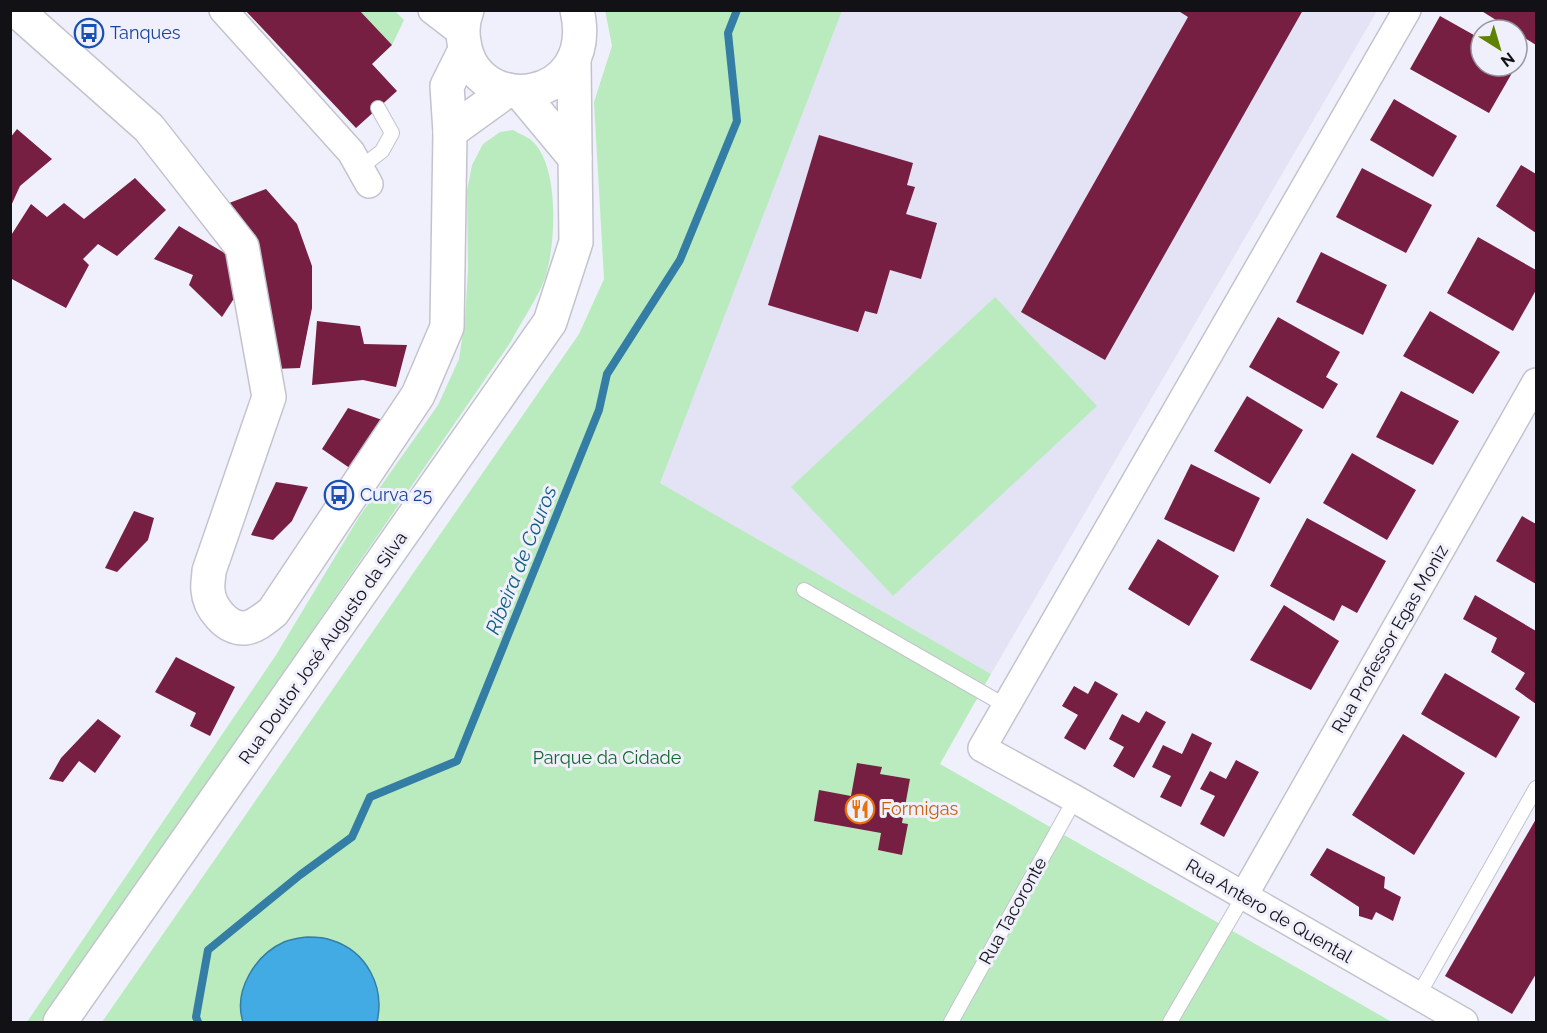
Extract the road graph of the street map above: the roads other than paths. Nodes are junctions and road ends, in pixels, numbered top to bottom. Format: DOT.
graph roads {
  1 [pos="16,10"];
  2 [pos="223,10"];
  3 [pos="432,10"];
  4 [pos="577,10"];
  5 [pos="1407,10"];
  6 [pos="465,31"];
  7 [pos="574,61"];
  8 [pos="514,91"];
  9 [pos="378,108"];
  10 [pos="450,132"];
  11 [pos="575,158"];
  12 [pos="364,176"];
  13 [pos="1536,382"];
  14 [pos="804,590"];
  15 [pos="1006,706"];
  16 [pos="1536,788"];
  17 [pos="1075,799"];
  18 [pos="1243,897"];
  19 [pos="1418,996"];
  20 [pos="60,1023"];
  21 [pos="951,1023"];
  22 [pos="1170,1023"];
  23 [pos="1464,1023"];
  1 -- 10 [label="street"];
  2 -- 12 [label="street"];
  3 -- 6 [label="street"];
  4 -- 7 [label="street, Rua Doutor José Augusto da Silva"];
  5 -- 15 [label="street"];
  6 -- 8 [label="street"];
  6 -- 10 [label="street"];
  7 -- 8 [label="street"];
  7 -- 11 [label="street, Rua Doutor José Augusto da Silva"];
  8 -- 10 [label="street"];
  8 -- 11 [label="street"];
  9 -- 12 [label="lane"];
  11 -- 20 [label="street, Rua Doutor José Augusto da Silva"];
  13 -- 18 [label="street, Rua Professor Egas Moniz"];
  14 -- 15 [label="lane"];
  15 -- 17 [label="street, Rua Antero de Quental"];
  16 -- 19 [label="lane"];
  17 -- 18 [label="street, Rua Antero de Quental"];
  17 -- 21 [label="lane, Rua Tacoronte"];
  18 -- 19 [label="street, Rua Antero de Quental"];
  18 -- 22 [label="lane"];
  19 -- 23 [label="street, Rua Antero de Quental"];
}
